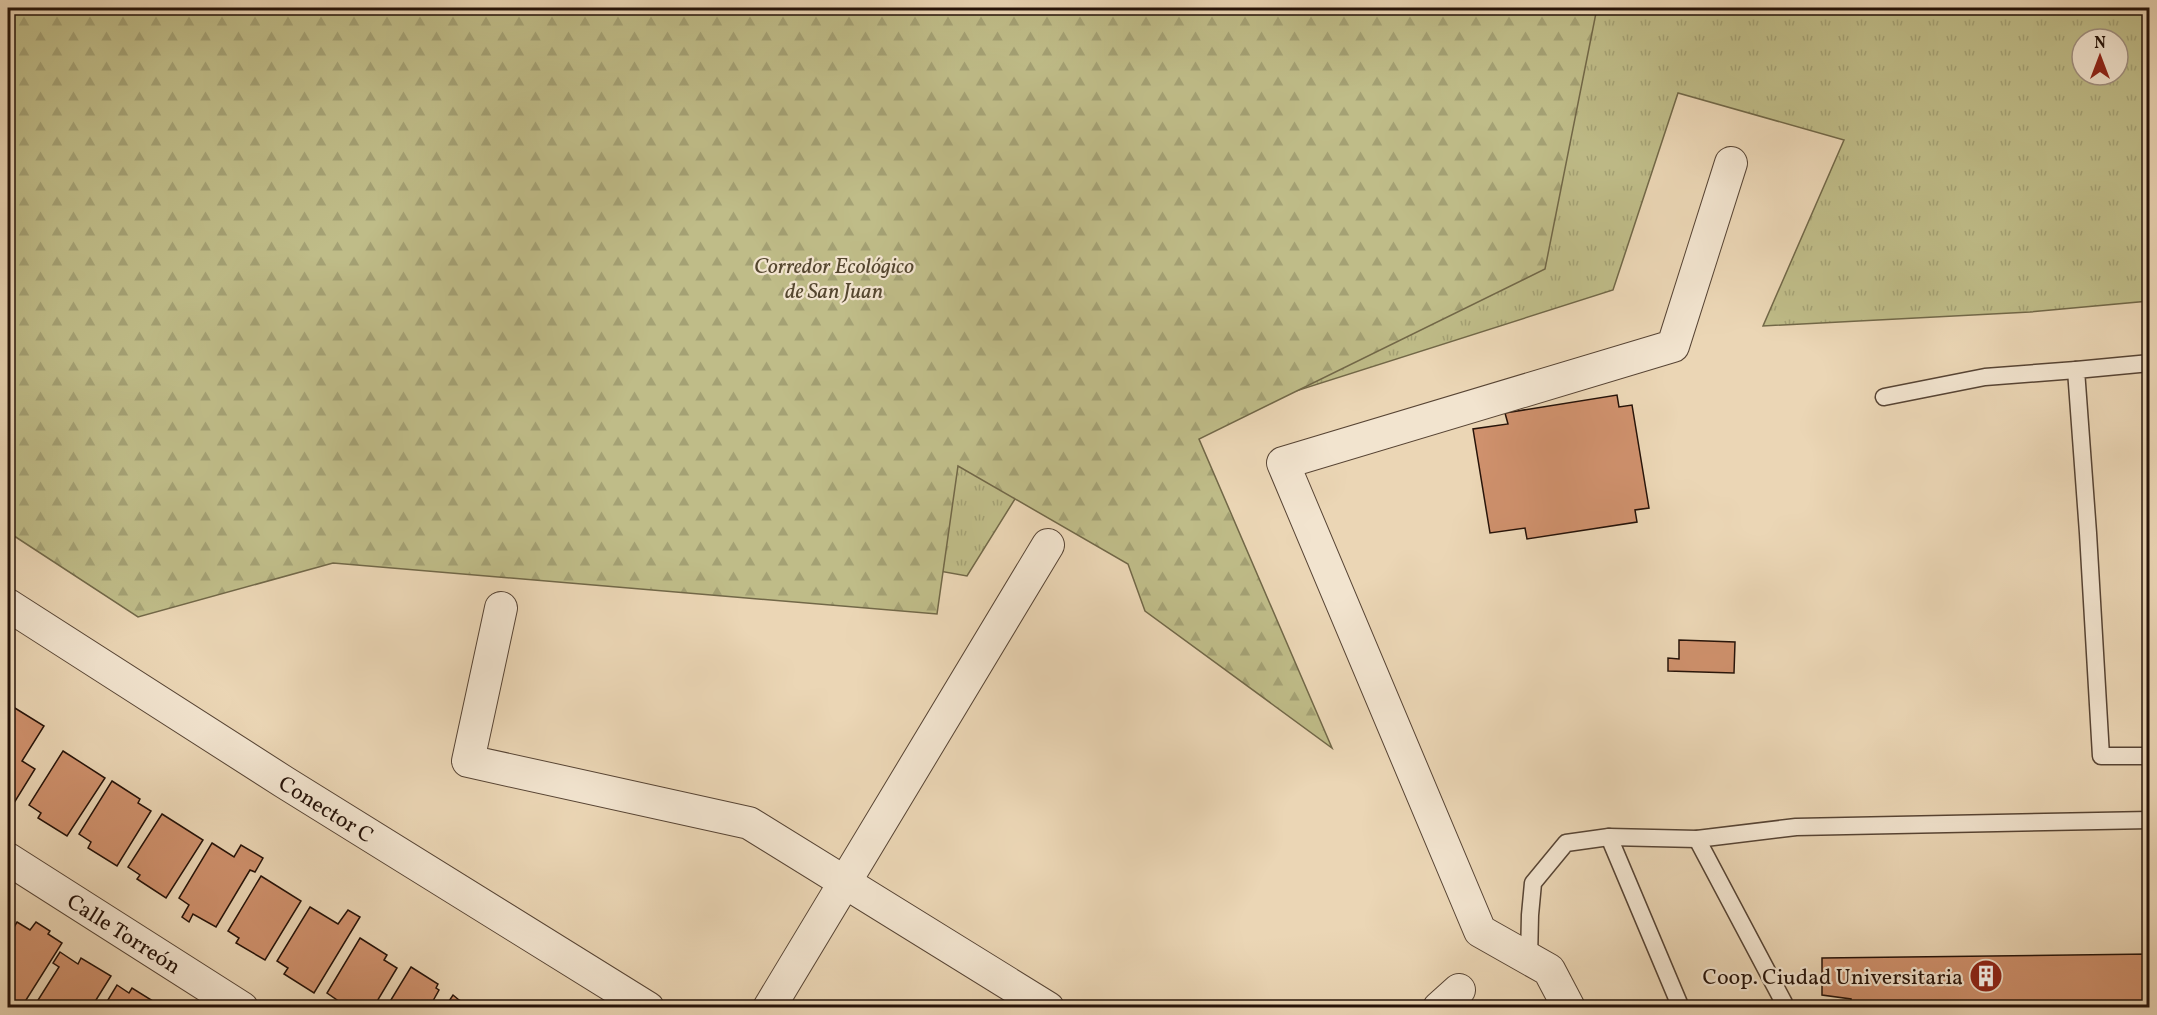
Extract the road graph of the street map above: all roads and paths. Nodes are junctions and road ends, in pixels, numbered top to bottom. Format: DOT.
graph roads {
  1 [pos="1731,163"];
  2 [pos="2150,363"];
  3 [pos="2076,370"];
  4 [pos="1884,397"];
  5 [pos="1048,545"];
  6 [pos="8,605"];
  7 [pos="501,608"];
  8 [pos="2150,756"];
  9 [pos="2150,820"];
  10 [pos="1609,837"];
  11 [pos="1697,839"];
  12 [pos="8,859"];
  13 [pos="846,883"];
  14 [pos="1529,959"];
  15 [pos="1784,1003"];
  16 [pos="242,1008"];
  17 [pos="648,1008"];
  18 [pos="769,1008"];
  19 [pos="1048,1008"];
  20 [pos="1569,1008"];
  21 [pos="1682,1008"];
  1 -- 14 [label="street"];
  2 -- 3 [label="lane"];
  3 -- 4 [label="lane"];
  3 -- 8 [label="lane"];
  5 -- 13 [label="street"];
  6 -- 17 [label="street, Conector C"];
  7 -- 13 [label="street"];
  9 -- 11 [label="lane"];
  10 -- 11 [label="lane"];
  10 -- 14 [label="lane"];
  10 -- 21 [label="lane"];
  11 -- 15 [label="lane"];
  12 -- 16 [label="street, Calle Torreón"];
  13 -- 18 [label="street"];
  13 -- 19 [label="street"];
  14 -- 20 [label="street"];
}
